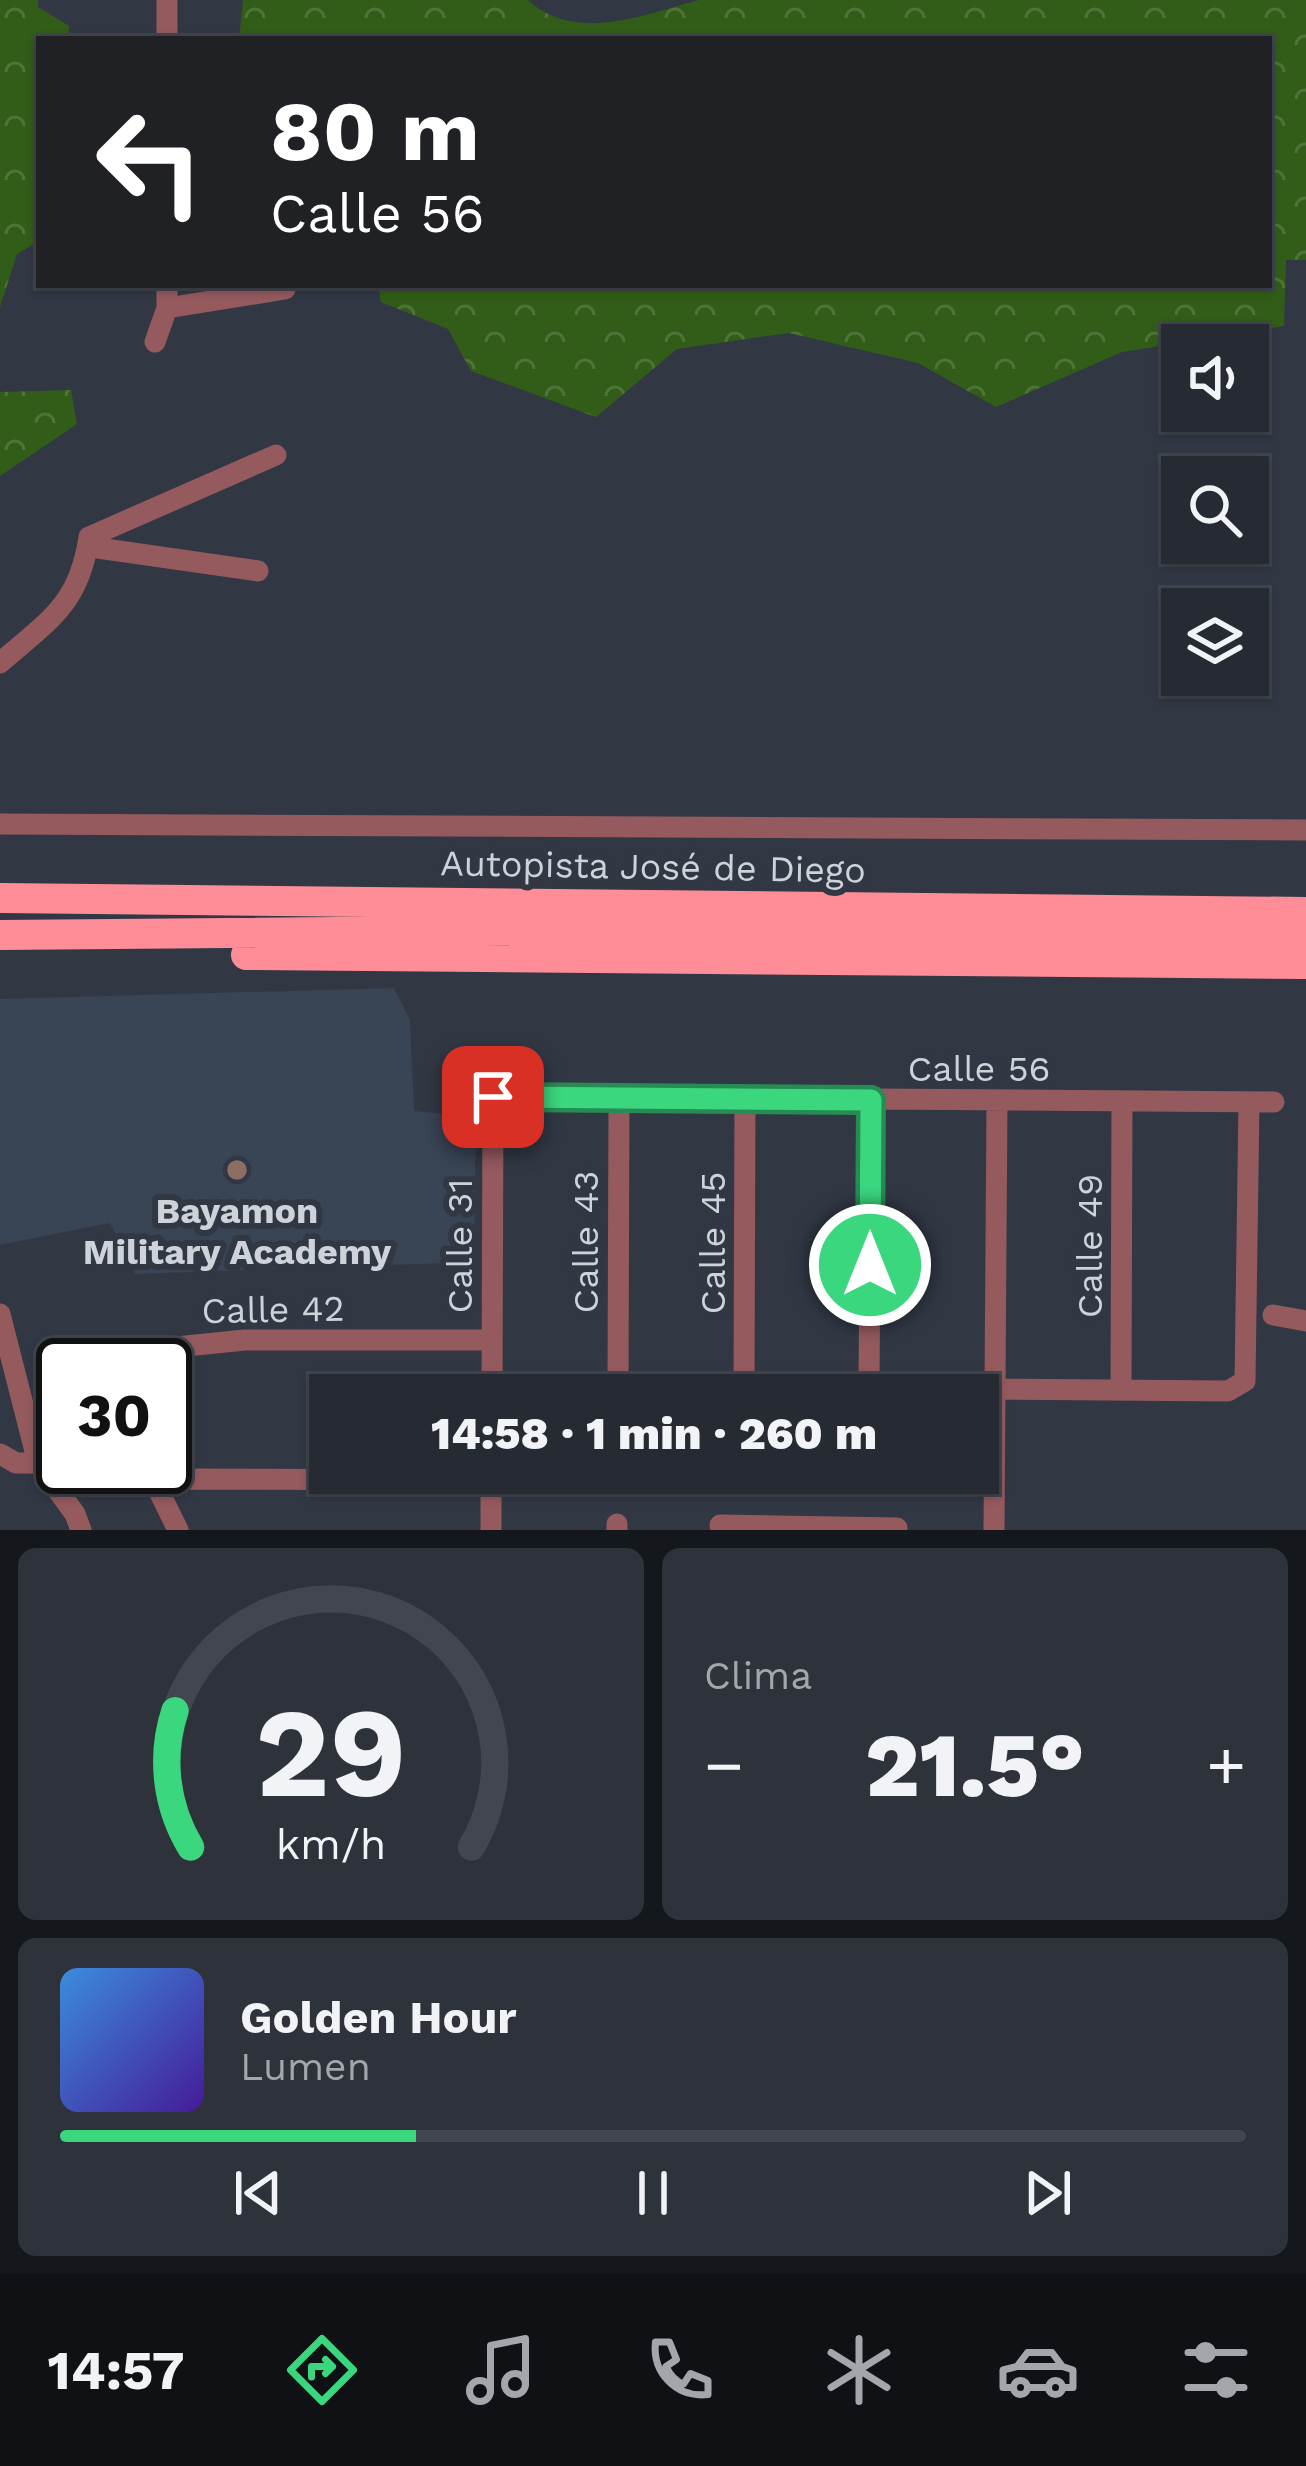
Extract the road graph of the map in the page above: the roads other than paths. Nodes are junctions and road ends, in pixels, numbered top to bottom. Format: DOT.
graph roads {
  1 [pos="167,0"];
  2 [pos="167,36"];
  3 [pos="285,289"];
  4 [pos="167,296"];
  5 [pos="155,342"];
  6 [pos="275,455"];
  7 [pos="89,537"];
  8 [pos="258,571"];
  9 [pos="0,663"];
  10 [pos="0,824"];
  11 [pos="1306,830"];
  12 [pos="0,898"];
  13 [pos="1306,912"];
  14 [pos="0,921"];
  15 [pos="684,929"];
  16 [pos="0,935"];
  17 [pos="1306,936"];
  18 [pos="0,953"];
  19 [pos="1306,964"];
  20 [pos="459,1096"];
  21 [pos="493,1097"];
  22 [pos="619,1098"];
  23 [pos="745,1099"];
  24 [pos="871,1100"];
  25 [pos="997,1101"];
  26 [pos="1123,1102"];
  27 [pos="1249,1102"];
  28 [pos="1274,1102"];
  29 [pos="0,1314"];
  30 [pos="1273,1316"];
  31 [pos="1306,1321"];
  32 [pos="492,1340"];
  33 [pos="192,1347"];
  34 [pos="492,1374"];
  35 [pos="618,1374"];
  36 [pos="734,1374"];
  37 [pos="869,1374"];
  38 [pos="995,1374"];
  39 [pos="999,1389"];
  40 [pos="1121,1390"];
  41 [pos="0,1454"];
  42 [pos="36,1455"];
  43 [pos="36,1463"];
  44 [pos="309,1478"];
  45 [pos="192,1479"];
  46 [pos="60,1494"];
  47 [pos="161,1494"];
  48 [pos="491,1494"];
  49 [pos="994,1494"];
  50 [pos="735,1527"];
  51 [pos="869,1528"];
  52 [pos="897,1528"];
  53 [pos="80,1530"];
  54 [pos="178,1530"];
  55 [pos="491,1530"];
  56 [pos="994,1530"];
  1 -- 2 [label="street"];
  3 -- 4 [label="street"];
  4 -- 5 [label="street"];
  6 -- 7 [label="street"];
  7 -- 8 [label="street"];
  7 -- 9 [label="street"];
  10 -- 11 [label="street"];
  12 -- 13 [label="highway, Autopista José de Diego"];
  14 -- 15 [label="highway"];
  15 -- 16 [label="highway"];
  15 -- 17 [label="highway"];
  18 -- 19 [label="highway"];
  20 -- 21 [label="street, Calle 56"];
  21 -- 22 [label="street, Calle 56"];
  21 -- 32 [label="street, Calle 31"];
  22 -- 23 [label="street, Calle 56"];
  22 -- 35 [label="street, Calle 43"];
  23 -- 24 [label="street, Calle 56"];
  23 -- 36 [label="street, Calle 45"];
  24 -- 25 [label="street, Calle 56"];
  24 -- 37 [label="street"];
  25 -- 26 [label="street, Calle 56"];
  25 -- 38 [label="street"];
  26 -- 27 [label="street, Calle 56"];
  26 -- 40 [label="street, Calle 49"];
  27 -- 28 [label="street, Calle 56"];
  27 -- 40 [label="street"];
  29 -- 42 [label="street"];
  30 -- 31 [label="street"];
  32 -- 33 [label="street, Calle 42"];
  32 -- 34 [label="street, Calle 31"];
  39 -- 40 [label="street"];
  41 -- 43 [label="street"];
  44 -- 45 [label="street"];
  46 -- 53 [label="street"];
  47 -- 54 [label="street"];
  48 -- 55 [label="street"];
  49 -- 56 [label="street"];
  50 -- 51 [label="street"];
  51 -- 52 [label="street"];
}
